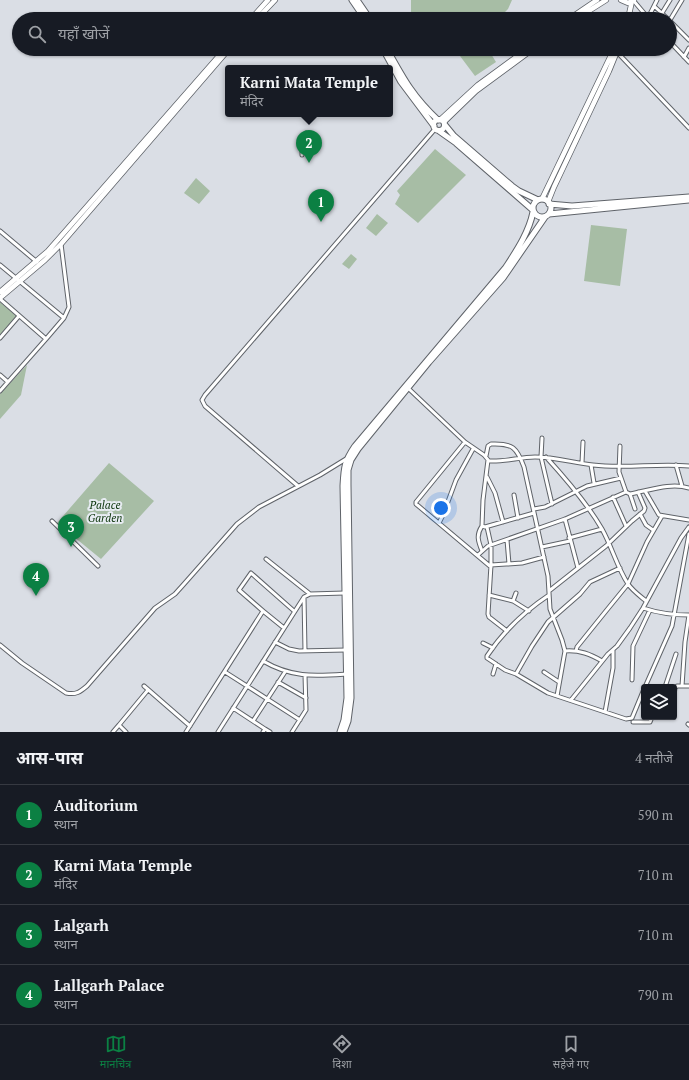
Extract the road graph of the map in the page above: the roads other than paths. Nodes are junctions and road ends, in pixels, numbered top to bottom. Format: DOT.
graph roads {
  1 [pos="268,0"];
  2 [pos="275,0"];
  3 [pos="352,0"];
  4 [pos="357,0"];
  5 [pos="597,0"];
  6 [pos="606,0"];
  7 [pos="621,0"];
  8 [pos="657,0"];
  9 [pos="670,0"];
  10 [pos="682,0"];
  11 [pos="633,1"];
  12 [pos="654,6"];
  13 [pos="257,12"];
  14 [pos="264,12"];
  15 [pos="360,12"];
  16 [pos="365,12"];
  17 [pos="579,12"];
  18 [pos="587,12"];
  19 [pos="630,12"];
  20 [pos="643,12"];
  21 [pos="652,12"];
  22 [pos="661,12"];
  23 [pos="663,12"];
  24 [pos="674,12"];
  25 [pos="677,28"];
  26 [pos="689,40"];
  27 [pos="689,48"];
  28 [pos="677,50"];
  29 [pos="219,56"];
  30 [pos="223,56"];
  31 [pos="386,56"];
  32 [pos="391,56"];
  33 [pos="517,56"];
  34 [pos="524,56"];
  35 [pos="613,56"];
  36 [pos="613,56"];
  37 [pos="622,56"];
  38 [pos="684,57"];
  39 [pos="689,62"];
  40 [pos="391,65"];
  41 [pos="393,68"];
  42 [pos="442,122"];
  43 [pos="689,128"];
  44 [pos="436,129"];
  45 [pos="306,133"];
  46 [pos="302,155"];
  47 [pos="689,197"];
  48 [pos="540,200"];
  49 [pos="689,200"];
  50 [pos="549,203"];
  51 [pos="533,211"];
  52 [pos="547,215"];
  53 [pos="0,231"];
  54 [pos="60,241"];
  55 [pos="38,263"];
  56 [pos="0,264"];
  57 [pos="19,279"];
  58 [pos="0,292"];
  59 [pos="0,298"];
  60 [pos="20,316"];
  61 [pos="64,318"];
  62 [pos="0,338"];
  63 [pos="46,339"];
  64 [pos="0,375"];
  65 [pos="8,382"];
  66 [pos="409,389"];
  67 [pos="0,391"];
  68 [pos="542,438"];
  69 [pos="465,442"];
  70 [pos="583,442"];
  71 [pos="620,446"];
  72 [pos="473,449"];
  73 [pos="486,456"];
  74 [pos="541,457"];
  75 [pos="546,457"];
  76 [pos="521,458"];
  77 [pos="346,459"];
  78 [pos="488,460"];
  79 [pos="582,463"];
  80 [pos="592,465"];
  81 [pos="676,465"];
  82 [pos="618,466"];
  83 [pos="689,466"];
  84 [pos="486,477"];
  85 [pos="622,478"];
  86 [pos="594,483"];
  87 [pos="298,486"];
  88 [pos="682,486"];
  89 [pos="689,488"];
  90 [pos="576,491"];
  91 [pos="645,491"];
  92 [pos="638,492"];
  93 [pos="628,493"];
  94 [pos="514,495"];
  95 [pos="613,498"];
  96 [pos="552,504"];
  97 [pos="588,508"];
  98 [pos="635,509"];
  99 [pos="534,511"];
  100 [pos="640,514"];
  101 [pos="662,516"];
  102 [pos="518,518"];
  103 [pos="565,519"];
  104 [pos="689,520"];
  105 [pos="52,521"];
  106 [pos="503,522"];
  107 [pos="439,523"];
  108 [pos="482,526"];
  109 [pos="626,526"];
  110 [pos="487,527"];
  111 [pos="689,527"];
  112 [pos="538,529"];
  113 [pos="602,529"];
  114 [pos="653,530"];
  115 [pos="689,534"];
  116 [pos="569,539"];
  117 [pos="507,540"];
  118 [pos="610,543"];
  119 [pos="492,545"];
  120 [pos="542,547"];
  121 [pos="482,551"];
  122 [pos="478,555"];
  123 [pos="544,557"];
  124 [pos="266,559"];
  125 [pos="509,564"];
  126 [pos="98,566"];
  127 [pos="491,566"];
  128 [pos="578,568"];
  129 [pos="620,568"];
  130 [pos="628,584"];
  131 [pos="550,591"];
  132 [pos="345,593"];
  133 [pos="516,593"];
  134 [pos="310,594"];
  135 [pos="489,595"];
  136 [pos="549,595"];
  137 [pos="304,597"];
  138 [pos="513,600"];
  139 [pos="646,601"];
  140 [pos="643,608"];
  141 [pos="650,610"];
  142 [pos="264,611"];
  143 [pos="529,611"];
  144 [pos="294,612"];
  145 [pos="674,615"];
  146 [pos="689,615"];
  147 [pos="553,618"];
  148 [pos="634,621"];
  149 [pos="642,626"];
  150 [pos="284,628"];
  151 [pos="508,631"];
  152 [pos="275,642"];
  153 [pos="483,643"];
  154 [pos="685,643"];
  155 [pos="689,643"];
  156 [pos="0,645"];
  157 [pos="493,648"];
  158 [pos="346,650"];
  159 [pos="613,650"];
  160 [pos="305,651"];
  161 [pos="565,651"];
  162 [pos="576,651"];
  163 [pos="676,654"];
  164 [pos="487,656"];
  165 [pos="482,660"];
  166 [pos="263,661"];
  167 [pos="602,661"];
  168 [pos="496,664"];
  169 [pos="225,672"];
  170 [pos="285,672"];
  171 [pos="544,672"];
  172 [pos="346,674"];
  173 [pos="492,674"];
  174 [pos="516,674"];
  175 [pos="305,675"];
  176 [pos="632,680"];
  177 [pos="278,682"];
  178 [pos="559,682"];
  179 [pos="646,684"];
  180 [pos="666,684"];
  181 [pos="144,686"];
  182 [pos="677,686"];
  183 [pos="682,686"];
  184 [pos="689,686"];
  185 [pos="246,687"];
  186 [pos="148,690"];
  187 [pos="558,696"];
  188 [pos="641,696"];
  189 [pos="306,698"];
  190 [pos="266,700"];
  191 [pos="571,700"];
  192 [pos="233,708"];
  193 [pos="605,712"];
  194 [pos="300,720"];
  195 [pos="651,720"];
  196 [pos="253,721"];
  197 [pos="633,722"];
  198 [pos="119,726"];
  199 [pos="190,726"];
  200 [pos="218,731"];
  201 [pos="264,731"];
  202 [pos="113,732"];
  203 [pos="126,732"];
  204 [pos="186,732"];
  205 [pos="223,732"];
  206 [pos="270,732"];
  207 [pos="292,732"];
  208 [pos="340,732"];
  209 [pos="344,732"];
  1 -- 13 [label="street"];
  2 -- 14 [label="street"];
  3 -- 15 [label="main road"];
  4 -- 16 [label="main road"];
  5 -- 17 [label="street"];
  6 -- 18 [label="street"];
  7 -- 11 [label="street"];
  8 -- 12 [label="street"];
  9 -- 23 [label="street"];
  10 -- 24 [label="street"];
  11 -- 19 [label="street"];
  11 -- 20 [label="street"];
  12 -- 21 [label="street"];
  12 -- 22 [label="street"];
  25 -- 26 [label="street"];
  27 -- 38 [label="street"];
  28 -- 38 [label="street"];
  29 -- 54 [label="street"];
  30 -- 54 [label="street"];
  31 -- 40 [label="main road"];
  32 -- 42 [label="main road"];
  33 -- 42 [label="street"];
  34 -- 42 [label="street"];
  35 -- 48 [label="street"];
  36 -- 50 [label="street"];
  37 -- 43 [label="street"];
  38 -- 39 [label="street"];
  41 -- 44 [label="main road"];
  42 -- 44 [label="main road"];
  42 -- 44 [label="main road"];
  42 -- 48 [label="main road"];
  44 -- 51 [label="main road"];
  44 -- 87 [label="street"];
  45 -- 46 [label="street"];
  47 -- 50 [label="main road"];
  48 -- 50 [label="main road"];
  48 -- 51 [label="main road"];
  49 -- 52 [label="main road"];
  50 -- 52 [label="main road"];
  51 -- 52 [label="main road"];
  51 -- 77 [label="main road"];
  52 -- 66 [label="main road"];
  53 -- 55 [label="street"];
  54 -- 55 [label="street"];
  54 -- 61 [label="street"];
  55 -- 57 [label="street"];
  56 -- 57 [label="street"];
  57 -- 58 [label="street"];
  57 -- 59 [label="street"];
  57 -- 61 [label="street"];
  59 -- 60 [label="street"];
  60 -- 62 [label="street"];
  60 -- 63 [label="street"];
  61 -- 63 [label="street"];
  63 -- 65 [label="street"];
  64 -- 65 [label="street"];
  65 -- 67 [label="street"];
  66 -- 69 [label="street"];
  66 -- 209 [label="main road"];
  68 -- 74 [label="street"];
  69 -- 72 [label="street"];
  69 -- 107 [label="street"];
  70 -- 79 [label="street"];
  71 -- 82 [label="street"];
  72 -- 73 [label="street"];
  72 -- 107 [label="street"];
  73 -- 76 [label="street"];
  73 -- 78 [label="street"];
  74 -- 75 [label="street"];
  74 -- 76 [label="street"];
  74 -- 96 [label="street"];
  75 -- 79 [label="street"];
  75 -- 90 [label="street"];
  76 -- 78 [label="street"];
  76 -- 99 [label="street"];
  77 -- 87 [label="street"];
  77 -- 132 [label="main road"];
  78 -- 84 [label="street"];
  79 -- 80 [label="street"];
  80 -- 82 [label="street"];
  80 -- 86 [label="street"];
  81 -- 82 [label="street"];
  81 -- 83 [label="street"];
  81 -- 88 [label="street"];
  82 -- 85 [label="street"];
  84 -- 106 [label="street"];
  84 -- 108 [label="street"];
  85 -- 86 [label="street"];
  85 -- 93 [label="street"];
  86 -- 90 [label="street"];
  87 -- 156 [label="street"];
  88 -- 89 [label="street"];
  88 -- 91 [label="street"];
  90 -- 96 [label="street"];
  90 -- 97 [label="street"];
  91 -- 92 [label="street"];
  91 -- 101 [label="street"];
  92 -- 93 [label="street"];
  92 -- 100 [label="street"];
  93 -- 95 [label="street"];
  93 -- 98 [label="street"];
  94 -- 102 [label="street"];
  95 -- 97 [label="street"];
  95 -- 109 [label="street"];
  96 -- 99 [label="street"];
  97 -- 103 [label="street"];
  97 -- 113 [label="street"];
  99 -- 102 [label="street"];
  99 -- 112 [label="street"];
  100 -- 109 [label="street"];
  100 -- 114 [label="street"];
  101 -- 104 [label="street"];
  101 -- 114 [label="street"];
  102 -- 106 [label="street"];
  103 -- 112 [label="street"];
  103 -- 116 [label="street"];
  105 -- 126 [label="street"];
  106 -- 110 [label="street"];
  107 -- 122 [label="street"];
  108 -- 110 [label="street"];
  108 -- 121 [label="street"];
  109 -- 118 [label="street"];
  110 -- 119 [label="street"];
  111 -- 139 [label="street"];
  112 -- 117 [label="street"];
  112 -- 120 [label="street"];
  113 -- 116 [label="street"];
  113 -- 118 [label="street"];
  114 -- 130 [label="street"];
  115 -- 145 [label="street"];
  116 -- 120 [label="street"];
  116 -- 128 [label="street"];
  117 -- 119 [label="street"];
  117 -- 125 [label="street"];
  118 -- 128 [label="street"];
  118 -- 129 [label="street"];
  119 -- 121 [label="street"];
  119 -- 127 [label="street"];
  120 -- 123 [label="street"];
  121 -- 122 [label="street"];
  122 -- 127 [label="street"];
  123 -- 125 [label="street"];
  123 -- 131 [label="street"];
  124 -- 134 [label="street"];
  125 -- 127 [label="street"];
  127 -- 135 [label="street"];
  128 -- 131 [label="street"];
  129 -- 130 [label="street"];
  129 -- 147 [label="street"];
  130 -- 139 [label="street"];
  130 -- 162 [label="street"];
  131 -- 136 [label="street"];
  132 -- 134 [label="street"];
  132 -- 158 [label="main road"];
  133 -- 138 [label="street"];
  134 -- 137 [label="street"];
  135 -- 138 [label="street"];
  135 -- 151 [label="street"];
  136 -- 143 [label="street"];
  136 -- 147 [label="street"];
  137 -- 144 [label="street"];
  137 -- 160 [label="street"];
  138 -- 143 [label="street"];
  139 -- 140 [label="street"];
  140 -- 141 [label="street"];
  140 -- 148 [label="street"];
  141 -- 145 [label="street"];
  141 -- 149 [label="street"];
  142 -- 144 [label="street"];
  142 -- 150 [label="street"];
  142 -- 169 [label="street"];
  143 -- 151 [label="street"];
  144 -- 150 [label="street"];
  145 -- 146 [label="street"];
  145 -- 179 [label="street"];
  146 -- 154 [label="street"];
  147 -- 161 [label="street"];
  147 -- 174 [label="street"];
  148 -- 149 [label="street"];
  148 -- 159 [label="street"];
  149 -- 176 [label="street"];
  150 -- 152 [label="street"];
  151 -- 157 [label="street"];
  152 -- 160 [label="street"];
  152 -- 166 [label="street"];
  153 -- 157 [label="street"];
  154 -- 155 [label="street"];
  154 -- 183 [label="street"];
  157 -- 164 [label="street"];
  158 -- 160 [label="street"];
  158 -- 172 [label="main road"];
  159 -- 167 [label="street"];
  159 -- 193 [label="street"];
  161 -- 162 [label="street"];
  161 -- 178 [label="street"];
  162 -- 167 [label="street"];
  163 -- 180 [label="street"];
  164 -- 165 [label="street"];
  164 -- 168 [label="street"];
  166 -- 170 [label="street"];
  166 -- 185 [label="street"];
  167 -- 191 [label="street"];
  168 -- 173 [label="street"];
  168 -- 174 [label="street"];
  169 -- 185 [label="street"];
  169 -- 199 [label="street"];
  170 -- 175 [label="street"];
  170 -- 177 [label="street"];
  171 -- 178 [label="street"];
  172 -- 175 [label="street"];
  172 -- 208 [label="main road"];
  174 -- 187 [label="street"];
  175 -- 189 [label="street"];
  177 -- 189 [label="street"];
  177 -- 190 [label="street"];
  178 -- 187 [label="street"];
  181 -- 186 [label="street"];
  182 -- 183 [label="street"];
  183 -- 184 [label="street"];
  185 -- 190 [label="street"];
  185 -- 192 [label="street"];
  186 -- 198 [label="street"];
  186 -- 199 [label="street"];
  187 -- 191 [label="street"];
  188 -- 193 [label="street"];
  189 -- 194 [label="street"];
  190 -- 194 [label="street"];
  190 -- 196 [label="street"];
  191 -- 193 [label="street"];
  192 -- 196 [label="street"];
  192 -- 200 [label="street"];
  194 -- 207 [label="street"];
  195 -- 197 [label="street"];
  196 -- 201 [label="street"];
  198 -- 202 [label="street"];
  198 -- 203 [label="street"];
  199 -- 204 [label="street"];
  200 -- 205 [label="street"];
  201 -- 206 [label="street"];
}
